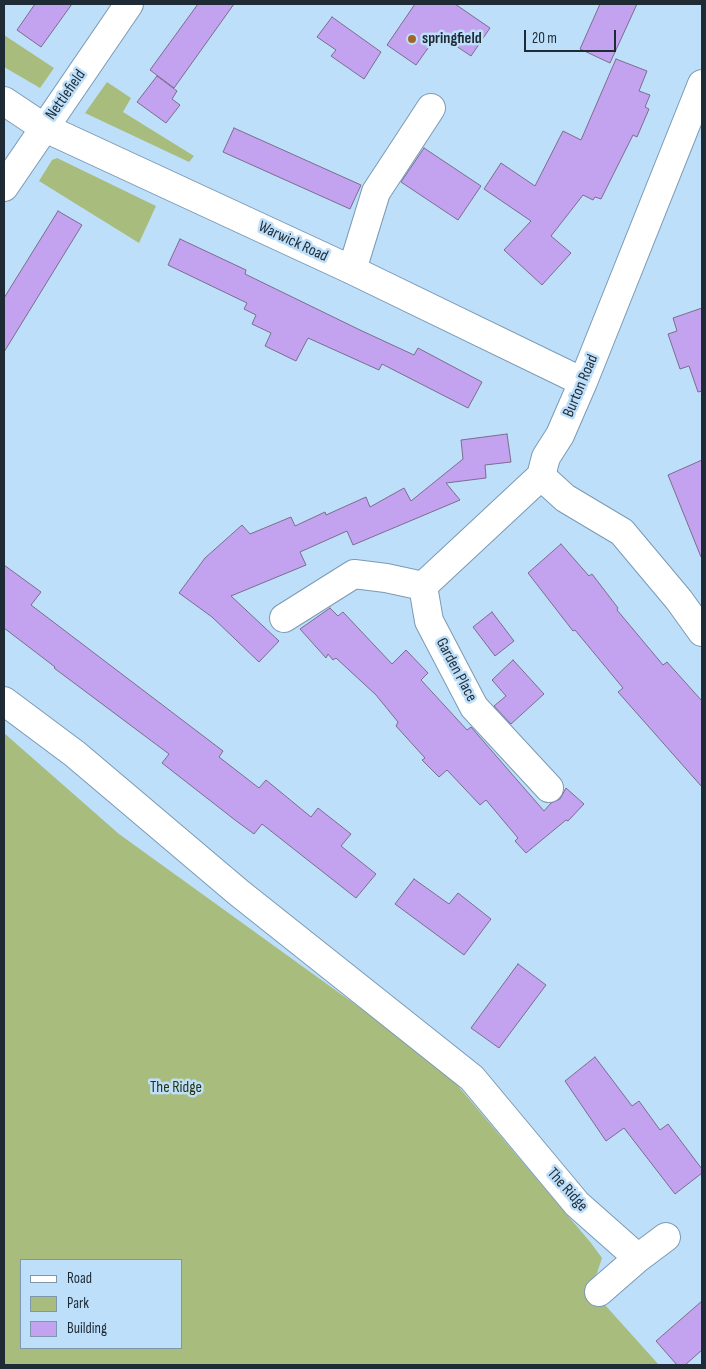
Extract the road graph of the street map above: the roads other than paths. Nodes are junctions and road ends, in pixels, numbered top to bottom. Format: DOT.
graph roads {
  1 [pos="129,4"];
  2 [pos="702,84"];
  3 [pos="4,101"];
  4 [pos="431,108"];
  5 [pos="43,127"];
  6 [pos="4,187"];
  7 [pos="352,270"];
  8 [pos="583,382"];
  9 [pos="541,476"];
  10 [pos="423,586"];
  11 [pos="284,618"];
  12 [pos="702,632"];
  13 [pos="4,701"];
  14 [pos="549,788"];
  15 [pos="666,1237"];
  16 [pos="638,1258"];
  17 [pos="599,1292"];
  1 -- 5 [label="street, Nettlefield"];
  2 -- 8 [label="street, Burton Road"];
  3 -- 5 [label="street, Warwick Road"];
  4 -- 7 [label="street"];
  5 -- 6 [label="street, Nettlefield"];
  5 -- 7 [label="street, Warwick Road"];
  7 -- 8 [label="street, Warwick Road"];
  8 -- 9 [label="street, Burton Road"];
  9 -- 10 [label="street"];
  9 -- 12 [label="street"];
  10 -- 11 [label="street"];
  10 -- 14 [label="street, Garden Place"];
  13 -- 16 [label="street, The Ridge"];
  15 -- 16 [label="street"];
  16 -- 17 [label="street"];
}
